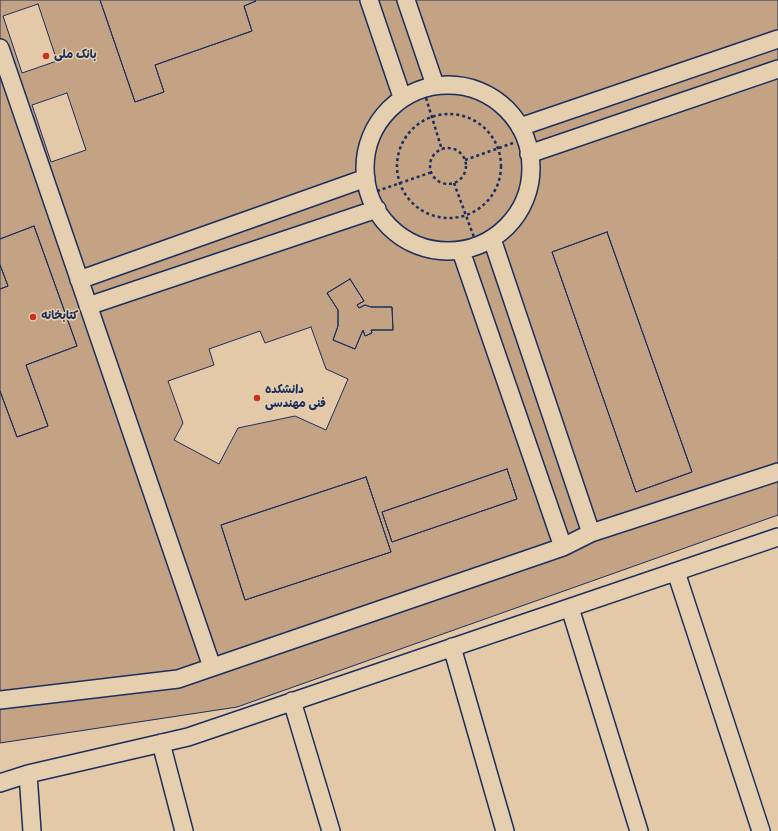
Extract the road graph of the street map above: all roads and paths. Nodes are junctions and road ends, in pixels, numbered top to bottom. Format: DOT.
graph roads {
  1 [pos="370,0"];
  2 [pos="406,0"];
  3 [pos="778,39"];
  4 [pos="0,48"];
  5 [pos="778,69"];
  6 [pos="429,86"];
  7 [pos="402,97"];
  8 [pos="432,117"];
  9 [pos="525,140"];
  10 [pos="498,149"];
  11 [pos="442,150"];
  12 [pos="465,160"];
  13 [pos="432,172"];
  14 [pos="366,178"];
  15 [pos="400,183"];
  16 [pos="454,183"];
  17 [pos="373,202"];
  18 [pos="466,215"];
  19 [pos="477,245"];
  20 [pos="79,280"];
  21 [pos="88,306"];
  22 [pos="778,472"];
  23 [pos="591,533"];
  24 [pos="778,537"];
  25 [pos="563,547"];
  26 [pos="676,572"];
  27 [pos="570,608"];
  28 [pos="452,647"];
  29 [pos="212,667"];
  30 [pos="0,700"];
  31 [pos="292,702"];
  32 [pos="161,743"];
  33 [pos="28,774"];
  34 [pos="0,783"];
  35 [pos="32,831"];
  36 [pos="184,831"];
  37 [pos="331,831"];
  38 [pos="505,831"];
  39 [pos="639,831"];
  40 [pos="762,831"];
  1 -- 7 [label="street"];
  2 -- 6 [label="street"];
  3 -- 9 [label="street"];
  4 -- 20 [label="street"];
  5 -- 9 [label="street"];
  6 -- 7 [label="street"];
  6 -- 8 [label="path"];
  6 -- 9 [label="street"];
  7 -- 14 [label="street"];
  8 -- 10 [label="path"];
  8 -- 11 [label="path"];
  8 -- 15 [label="path"];
  9 -- 10 [label="path"];
  9 -- 19 [label="street"];
  10 -- 12 [label="path"];
  10 -- 18 [label="path"];
  11 -- 12 [label="path"];
  11 -- 13 [label="path"];
  12 -- 16 [label="path"];
  13 -- 15 [label="path"];
  13 -- 16 [label="path"];
  14 -- 17 [label="street"];
  14 -- 20 [label="street"];
  15 -- 17 [label="path"];
  15 -- 18 [label="path"];
  16 -- 18 [label="path"];
  17 -- 19 [label="street"];
  17 -- 21 [label="street"];
  18 -- 19 [label="path"];
  19 -- 23 [label="street"];
  19 -- 25 [label="street"];
  20 -- 21 [label="street"];
  21 -- 29 [label="street"];
  22 -- 23 [label="street"];
  23 -- 25 [label="street"];
  24 -- 26 [label="street"];
  25 -- 29 [label="street"];
  26 -- 27 [label="street"];
  26 -- 40 [label="street"];
  27 -- 28 [label="street"];
  27 -- 39 [label="street"];
  28 -- 31 [label="street"];
  28 -- 38 [label="street"];
  29 -- 30 [label="street"];
  31 -- 32 [label="street"];
  31 -- 37 [label="street"];
  32 -- 33 [label="street"];
  32 -- 36 [label="street"];
  33 -- 34 [label="street"];
  33 -- 35 [label="street"];
}
